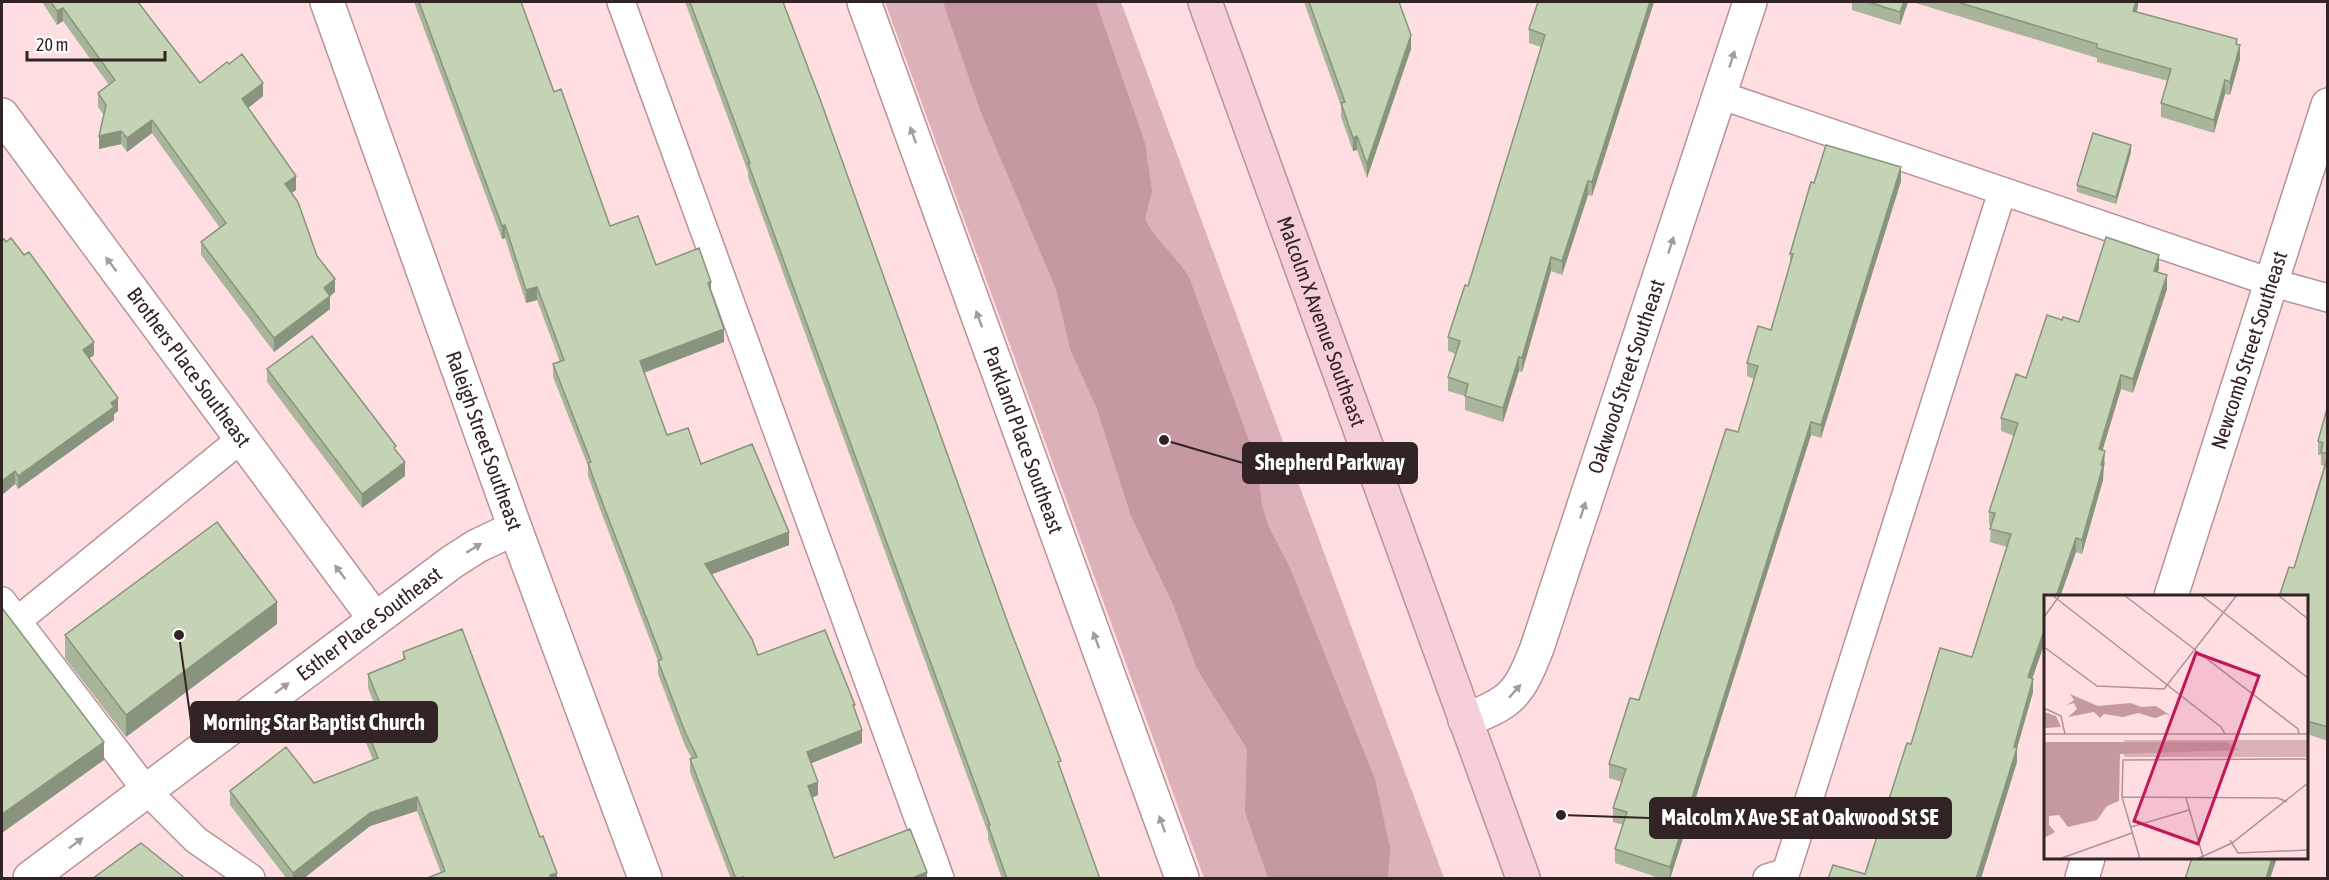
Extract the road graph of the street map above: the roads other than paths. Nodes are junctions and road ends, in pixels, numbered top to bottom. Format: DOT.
graph roads {
  1 [pos="327,2"];
  2 [pos="621,2"];
  3 [pos="864,2"];
  4 [pos="1205,2"];
  5 [pos="1750,2"];
  6 [pos="1720,95"];
  7 [pos="2328,105"];
  8 [pos="2,115"];
  9 [pos="2002,192"];
  10 [pos="2270,282"];
  11 [pos="2328,298"];
  12 [pos="241,439"];
  13 [pos="515,528"];
  14 [pos="2172,595"];
  15 [pos="9,611"];
  16 [pos="375,619"];
  17 [pos="1465,720"];
  18 [pos="146,790"];
  19 [pos="2088,859"];
  20 [pos="30,879"];
  21 [pos="251,879"];
  22 [pos="645,879"];
  23 [pos="940,879"];
  24 [pos="1182,879"];
  25 [pos="1523,879"];
  26 [pos="1767,879"];
  27 [pos="2082,879"];
  1 -- 13 [label="street, Raleigh Street Southeast"];
  2 -- 23 [label="lane"];
  24 -- 3 [label="street, Parkland Place Southeast, one-way"];
  4 -- 17 [label="main road, Malcolm X Avenue Southeast"];
  6 -- 5 [label="street, Oakwood Street Southeast, one-way"];
  6 -- 9 [label="lane"];
  17 -- 6 [label="street, Oakwood Street Southeast, one-way"];
  7 -- 10 [label="street, Newcomb Street Southeast"];
  12 -- 8 [label="street, Brothers Place Southeast, one-way"];
  9 -- 10 [label="lane"];
  9 -- 26 [label="lane"];
  10 -- 11 [label="lane"];
  10 -- 14 [label="street, Newcomb Street Southeast"];
  12 -- 15 [label="lane"];
  16 -- 12 [label="street, Brothers Place Southeast, one-way"];
  16 -- 13 [label="street, Esther Place Southeast, one-way"];
  13 -- 22 [label="street, Raleigh Street Southeast"];
  15 -- 18 [label="lane"];
  18 -- 16 [label="street, Esther Place Southeast, one-way"];
  17 -- 25 [label="main road, Malcolm X Avenue Southeast"];
  20 -- 18 [label="street, Esther Place Southeast, one-way"];
  18 -- 21 [label="lane"];
  19 -- 27 [label="street"];
}
